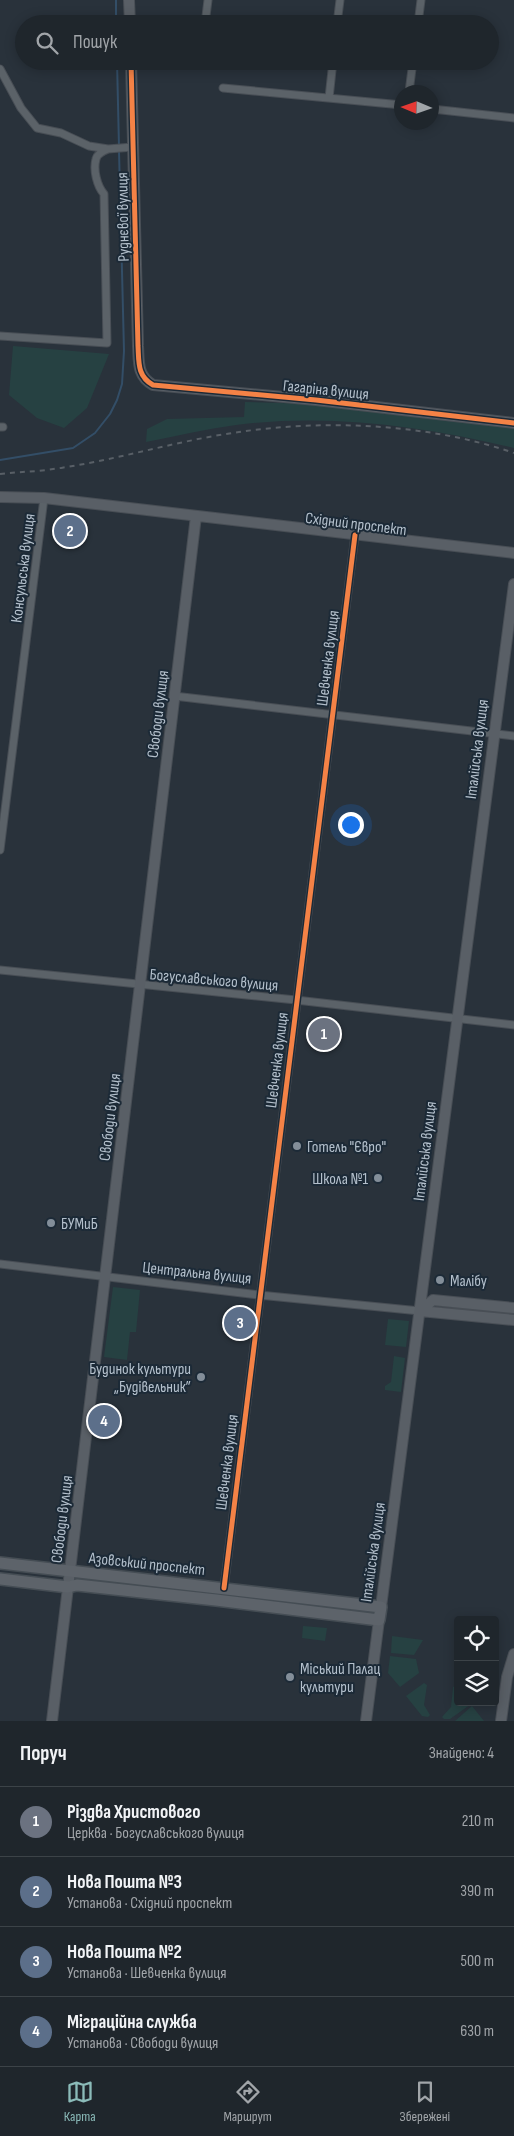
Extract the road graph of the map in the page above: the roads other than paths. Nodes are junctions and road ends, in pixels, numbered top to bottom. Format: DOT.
graph roads {
  1 [pos="129,0"];
  2 [pos="208,0"];
  3 [pos="340,0"];
  4 [pos="421,0"];
  5 [pos="130,15"];
  6 [pos="206,15"];
  7 [pos="338,15"];
  8 [pos="419,15"];
  9 [pos="0,68"];
  10 [pos="131,70"];
  11 [pos="332,70"];
  12 [pos="412,70"];
  13 [pos="410,85"];
  14 [pos="223,88"];
  15 [pos="329,98"];
  16 [pos="394,104"];
  17 [pos="439,110"];
  18 [pos="514,118"];
  19 [pos="133,147"];
  20 [pos="108,149"];
  21 [pos="0,336"];
  22 [pos="140,372"];
  23 [pos="514,423"];
  24 [pos="0,497"];
  25 [pos="44,498"];
  26 [pos="196,516"];
  27 [pos="355,535"];
  28 [pos="514,553"];
  29 [pos="514,584"];
  30 [pos="174,696"];
  31 [pos="332,714"];
  32 [pos="495,734"];
  33 [pos="514,736"];
  34 [pos="0,850"];
  35 [pos="0,970"];
  36 [pos="139,985"];
  37 [pos="296,1000"];
  38 [pos="457,1019"];
  39 [pos="514,1025"];
  40 [pos="0,1264"];
  41 [pos="105,1277"];
  42 [pos="259,1294"];
  43 [pos="514,1308"];
  44 [pos="420,1311"];
  45 [pos="514,1320"];
  46 [pos="0,1563"];
  47 [pos="70,1571"];
  48 [pos="0,1579"];
  49 [pos="68,1587"];
  50 [pos="224,1588"];
  51 [pos="222,1600"];
  52 [pos="381,1607"];
  53 [pos="379,1620"];
  54 [pos="514,1654"];
  55 [pos="52,1721"];
  56 [pos="366,1721"];
  57 [pos="501,1721"];
  1 -- 5 [label="main road"];
  2 -- 6 [label="street"];
  3 -- 7 [label="street"];
  4 -- 8 [label="street"];
  9 -- 20 [label="street"];
  10 -- 19 [label="main road, Руднєвої вулиця"];
  11 -- 15 [label="street"];
  12 -- 13 [label="street"];
  14 -- 15 [label="street"];
  15 -- 16 [label="street"];
  17 -- 18 [label="street"];
  19 -- 20 [label="street"];
  19 -- 22 [label="main road, Руднєвої вулиця"];
  20 -- 21 [label="street"];
  22 -- 23 [label="main road, Гагаріна вулиця"];
  24 -- 25 [label="main road, Східний проспект"];
  25 -- 26 [label="main road, Східний проспект"];
  25 -- 34 [label="street, Консульська вулиця"];
  26 -- 27 [label="main road, Східний проспект"];
  26 -- 30 [label="main road, Свободи вулиця"];
  27 -- 28 [label="main road, Східний проспект"];
  27 -- 31 [label="street, Шевченка вулиця"];
  29 -- 32 [label="main road, Італійська вулиця"];
  30 -- 31 [label="street"];
  30 -- 36 [label="main road, Свободи вулиця"];
  31 -- 32 [label="street"];
  31 -- 37 [label="street, Шевченка вулиця"];
  32 -- 33 [label="street"];
  32 -- 38 [label="main road, Італійська вулиця"];
  35 -- 36 [label="street, Богуславського вулиця"];
  36 -- 37 [label="street, Богуславського вулиця"];
  36 -- 41 [label="main road, Свободи вулиця"];
  37 -- 38 [label="street, Богуславського вулиця"];
  37 -- 42 [label="street, Шевченка вулиця"];
  38 -- 39 [label="street, Богуславського вулиця"];
  38 -- 44 [label="main road, Італійська вулиця"];
  40 -- 41 [label="street, Центральна вулиця"];
  41 -- 42 [label="street, Центральна вулиця"];
  41 -- 47 [label="main road, Свободи вулиця"];
  42 -- 44 [label="street, Центральна вулиця"];
  42 -- 50 [label="street, Шевченка вулиця"];
  43 -- 44 [label="main road"];
  44 -- 45 [label="main road, Центральна вулиця"];
  44 -- 52 [label="main road, Італійська вулиця"];
  46 -- 47 [label="main road, Азовський проспект"];
  47 -- 49 [label="main road, Свободи вулиця"];
  47 -- 50 [label="main road, Азовський проспект"];
  48 -- 49 [label="main road, Азовський проспект"];
  49 -- 51 [label="main road, Азовський проспект"];
  49 -- 55 [label="main road, Свободи вулиця"];
  50 -- 51 [label="main road"];
  50 -- 52 [label="main road, Азовський проспект"];
  51 -- 53 [label="main road, Азовський проспект"];
  52 -- 53 [label="main road, Італійська вулиця"];
  53 -- 56 [label="main road, Італійська вулиця"];
  54 -- 57 [label="main road"];
}
